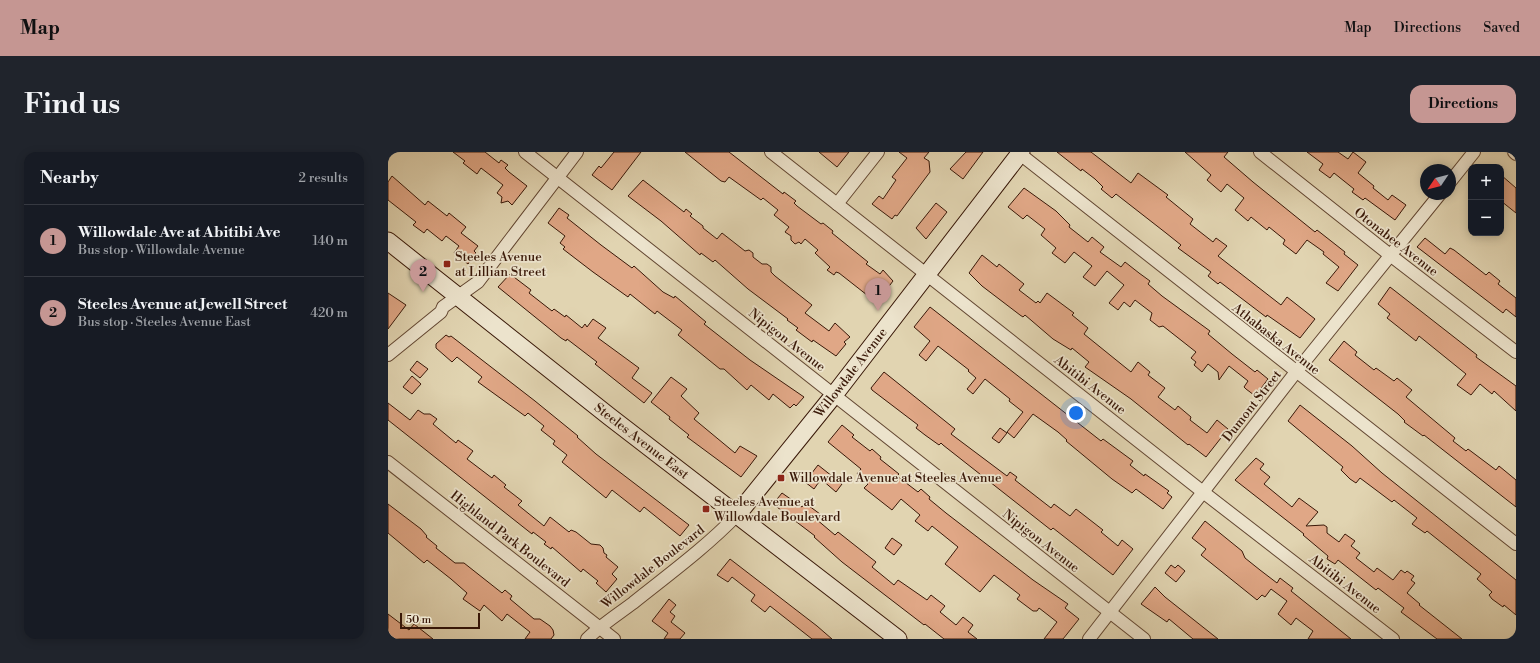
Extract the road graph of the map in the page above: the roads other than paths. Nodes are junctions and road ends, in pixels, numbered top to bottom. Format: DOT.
graph roads {
  1 [pos="525,152"];
  2 [pos="577,152"];
  3 [pos="771,152"];
  4 [pos="878,152"];
  5 [pos="1260,152"];
  6 [pos="1474,152"];
  7 [pos="1021,153"];
  8 [pos="1456,174"];
  9 [pos="557,177"];
  10 [pos="1435,200"];
  11 [pos="837,204"];
  12 [pos="388,241"];
  13 [pos="1390,255"];
  14 [pos="926,275"];
  15 [pos="458,296"];
  16 [pos="1516,352"];
  17 [pos="388,355"];
  18 [pos="1296,372"];
  19 [pos="834,395"];
  20 [pos="388,462"];
  21 [pos="1203,492"];
  22 [pos="737,515"];
  23 [pos="1516,544"];
  24 [pos="1110,613"];
  25 [pos="599,627"];
  26 [pos="587,639"];
  27 [pos="614,639"];
  28 [pos="898,639"];
  29 [pos="1089,639"];
  30 [pos="1144,639"];
  31 [pos="1393,639"];
  1 -- 9 [label="street, Nipigon Avenue"];
  2 -- 9 [label="street"];
  3 -- 11 [label="street, Abitibi Avenue"];
  4 -- 11 [label="street"];
  5 -- 13 [label="street, Otonabee Avenue"];
  6 -- 8 [label="street"];
  7 -- 14 [label="main road, Willowdale Avenue"];
  7 -- 18 [label="street, Athabaska Avenue"];
  9 -- 15 [label="street"];
  9 -- 19 [label="street, Nipigon Avenue"];
  10 -- 13 [label="street, Dumont Street"];
  11 -- 14 [label="street, Abitibi Avenue"];
  12 -- 15 [label="main road, Steeles Avenue East"];
  13 -- 16 [label="street, Otonabee Avenue"];
  13 -- 18 [label="street, Dumont Street"];
  14 -- 19 [label="main road, Willowdale Avenue"];
  14 -- 21 [label="street, Abitibi Avenue"];
  15 -- 17 [label="street"];
  15 -- 22 [label="main road, Steeles Avenue East"];
  18 -- 21 [label="street, Dumont Street"];
  18 -- 23 [label="street, Athabaska Avenue"];
  19 -- 22 [label="main road, Willowdale Avenue"];
  19 -- 24 [label="street, Nipigon Avenue"];
  20 -- 25 [label="street, Highland Park Boulevard"];
  21 -- 24 [label="street, Dumont Street"];
  21 -- 31 [label="street, Abitibi Avenue"];
  22 -- 25 [label="street, Willowdale Boulevard"];
  22 -- 28 [label="main road, Steeles Avenue East"];
  24 -- 29 [label="street, Dumont Street"];
  24 -- 30 [label="street, Nipigon Avenue"];
  25 -- 26 [label="street, Willowdale Boulevard"];
  25 -- 27 [label="street, Highland Park Boulevard"];
}
